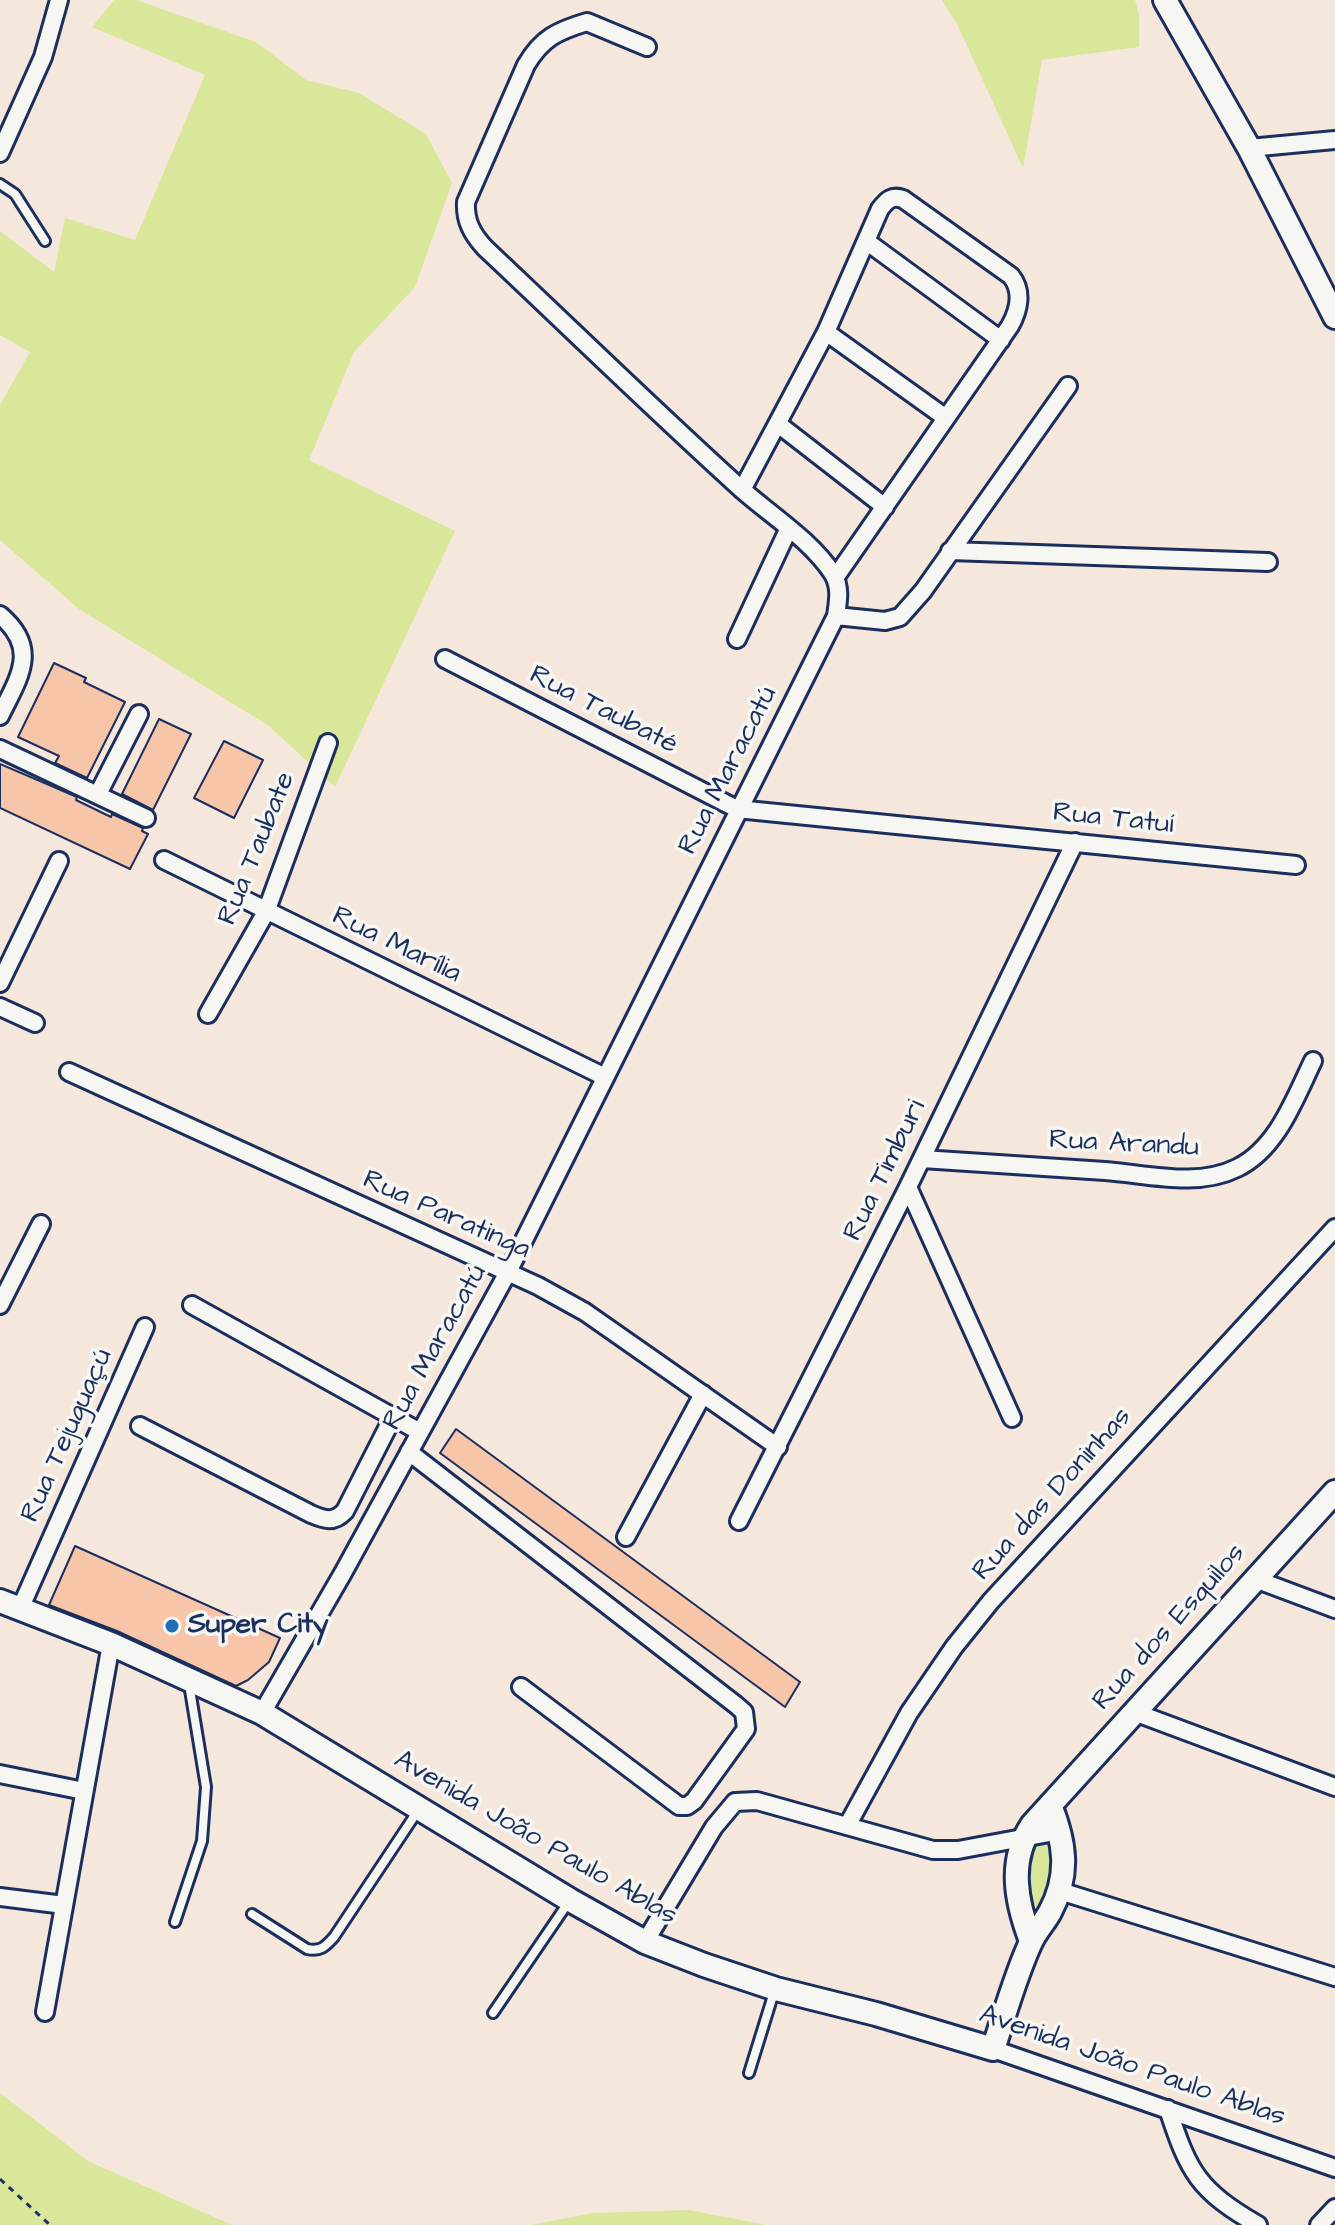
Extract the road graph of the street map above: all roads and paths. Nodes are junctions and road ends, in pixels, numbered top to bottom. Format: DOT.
graph roads {
  1 [pos="59,0"];
  2 [pos="1165,0"];
  3 [pos="647,47"];
  4 [pos="1335,140"];
  5 [pos="1249,148"];
  6 [pos="0,153"];
  7 [pos="0,184"];
  8 [pos="45,241"];
  9 [pos="866,241"];
  10 [pos="1335,317"];
  11 [pos="826,332"];
  12 [pos="1001,340"];
  13 [pos="1068,386"];
  14 [pos="946,418"];
  15 [pos="778,424"];
  16 [pos="742,490"];
  17 [pos="885,507"];
  18 [pos="789,528"];
  19 [pos="950,551"];
  20 [pos="1268,562"];
  21 [pos="835,578"];
  22 [pos="0,615"];
  23 [pos="836,616"];
  24 [pos="737,639"];
  25 [pos="445,659"];
  26 [pos="139,714"];
  27 [pos="0,716"];
  28 [pos="328,743"];
  29 [pos="0,749"];
  30 [pos="98,794"];
  31 [pos="737,809"];
  32 [pos="146,818"];
  33 [pos="1075,842"];
  34 [pos="164,860"];
  35 [pos="59,861"];
  36 [pos="1296,865"];
  37 [pos="266,912"];
  38 [pos="0,983"];
  39 [pos="0,1007"];
  40 [pos="208,1014"];
  41 [pos="35,1023"];
  42 [pos="1313,1061"];
  43 [pos="69,1072"];
  44 [pos="605,1077"];
  45 [pos="922,1159"];
  46 [pos="908,1187"];
  47 [pos="41,1224"];
  48 [pos="1335,1228"];
  49 [pos="508,1272"];
  50 [pos="0,1305"];
  51 [pos="192,1305"];
  52 [pos="145,1327"];
  53 [pos="703,1394"];
  54 [pos="393,1417"];
  55 [pos="1012,1418"];
  56 [pos="140,1426"];
  57 [pos="420,1432"];
  58 [pos="778,1447"];
  59 [pos="409,1452"];
  60 [pos="1335,1492"];
  61 [pos="739,1521"];
  62 [pos="626,1537"];
  63 [pos="1255,1579"];
  64 [pos="10,1605"];
  65 [pos="1335,1609"];
  66 [pos="111,1644"];
  67 [pos="187,1677"];
  68 [pos="521,1687"];
  69 [pos="1134,1712"];
  70 [pos="262,1713"];
  71 [pos="0,1774"];
  72 [pos="1335,1787"];
  73 [pos="84,1791"];
  74 [pos="1050,1805"];
  75 [pos="420,1809"];
  76 [pos="847,1826"];
  77 [pos="1060,1831"];
  78 [pos="1024,1836"];
  79 [pos="1060,1891"];
  80 [pos="0,1897"];
  81 [pos="570,1900"];
  82 [pos="64,1905"];
  83 [pos="252,1914"];
  84 [pos="175,1922"];
  85 [pos="1031,1941"];
  86 [pos="645,1942"];
  87 [pos="1335,1977"];
  88 [pos="776,1989"];
  89 [pos="45,2012"];
  90 [pos="493,2013"];
  91 [pos="993,2049"];
  92 [pos="749,2073"];
  93 [pos="1168,2109"];
  94 [pos="1335,2168"];
  95 [pos="0,2179"];
  96 [pos="1335,2208"];
  97 [pos="50,2225"];
  98 [pos="1258,2225"];
  99 [pos="1319,2225"];
  1 -- 6 [label="street"];
  2 -- 5 [label="street"];
  3 -- 16 [label="street"];
  4 -- 5 [label="street"];
  5 -- 10 [label="street"];
  7 -- 8 [label="lane"];
  9 -- 11 [label="street"];
  9 -- 12 [label="street"];
  9 -- 12 [label="street"];
  11 -- 14 [label="street"];
  11 -- 15 [label="street"];
  12 -- 14 [label="street"];
  13 -- 19 [label="street"];
  14 -- 17 [label="street"];
  15 -- 16 [label="street"];
  15 -- 17 [label="street"];
  16 -- 18 [label="street"];
  17 -- 21 [label="street"];
  18 -- 21 [label="street"];
  18 -- 24 [label="street"];
  19 -- 20 [label="street"];
  19 -- 23 [label="street"];
  21 -- 23 [label="street, Rua Maracatú"];
  22 -- 27 [label="street"];
  23 -- 31 [label="street, Rua Maracatú"];
  25 -- 31 [label="street, Rua Taubaté"];
  26 -- 30 [label="street"];
  28 -- 37 [label="street, Rua Taubate"];
  29 -- 30 [label="street"];
  30 -- 32 [label="street"];
  31 -- 33 [label="street, Rua Tatuí"];
  31 -- 44 [label="street, Rua Maracatú"];
  33 -- 36 [label="street, Rua Tatuí"];
  33 -- 45 [label="street, Rua Timburi"];
  34 -- 37 [label="street, Rua Marília"];
  35 -- 38 [label="street"];
  37 -- 40 [label="street, Rua Taubate"];
  37 -- 44 [label="street, Rua Marília"];
  39 -- 41 [label="street"];
  42 -- 45 [label="street, Rua Arandu"];
  43 -- 49 [label="street, Rua Paratinga"];
  44 -- 49 [label="street, Rua Maracatú"];
  45 -- 46 [label="street, Rua Timburi"];
  46 -- 55 [label="street"];
  46 -- 58 [label="street, Rua Timburi"];
  47 -- 50 [label="street"];
  48 -- 76 [label="street, Rua das Doninhas"];
  49 -- 53 [label="street, Rua Paratinga"];
  49 -- 57 [label="street, Rua Maracatú"];
  51 -- 54 [label="street"];
  52 -- 64 [label="street, Rua Tejuguaçú"];
  53 -- 58 [label="street, Rua Paratinga"];
  53 -- 62 [label="street"];
  54 -- 56 [label="street"];
  54 -- 57 [label="street"];
  57 -- 59 [label="street, Rua Maracatú"];
  58 -- 61 [label="street, Rua Timburi"];
  59 -- 68 [label="street"];
  59 -- 70 [label="street, Rua Maracatú"];
  60 -- 63 [label="street, Rua dos Esquilos"];
  63 -- 65 [label="street"];
  63 -- 69 [label="street, Rua dos Esquilos"];
  64 -- 66 [label="street, Avenida João Paulo Ablas"];
  66 -- 67 [label="street, Avenida João Paulo Ablas"];
  66 -- 73 [label="street"];
  67 -- 70 [label="street, Avenida João Paulo Ablas"];
  67 -- 84 [label="lane"];
  69 -- 72 [label="street"];
  69 -- 74 [label="street, Rua dos Esquilos"];
  70 -- 75 [label="street, Avenida João Paulo Ablas"];
  71 -- 73 [label="street"];
  73 -- 82 [label="street"];
  74 -- 77 [label="street"];
  74 -- 78 [label="street, Rua dos Esquilos"];
  75 -- 81 [label="street, Avenida João Paulo Ablas"];
  75 -- 83 [label="lane"];
  76 -- 78 [label="street"];
  76 -- 86 [label="street"];
  77 -- 78 [label="street"];
  77 -- 79 [label="street"];
  78 -- 85 [label="street, Rua dos Esquilos"];
  79 -- 85 [label="street"];
  79 -- 87 [label="street"];
  80 -- 82 [label="street"];
  81 -- 86 [label="street, Avenida João Paulo Ablas"];
  81 -- 90 [label="lane"];
  82 -- 89 [label="street"];
  85 -- 91 [label="street"];
  86 -- 88 [label="street, Avenida João Paulo Ablas"];
  88 -- 91 [label="street, Avenida João Paulo Ablas"];
  88 -- 92 [label="lane"];
  91 -- 93 [label="street, Avenida João Paulo Ablas"];
  93 -- 94 [label="street, Avenida João Paulo Ablas"];
  93 -- 98 [label="street"];
  95 -- 97 [label="path"];
  96 -- 99 [label="street"];
}
